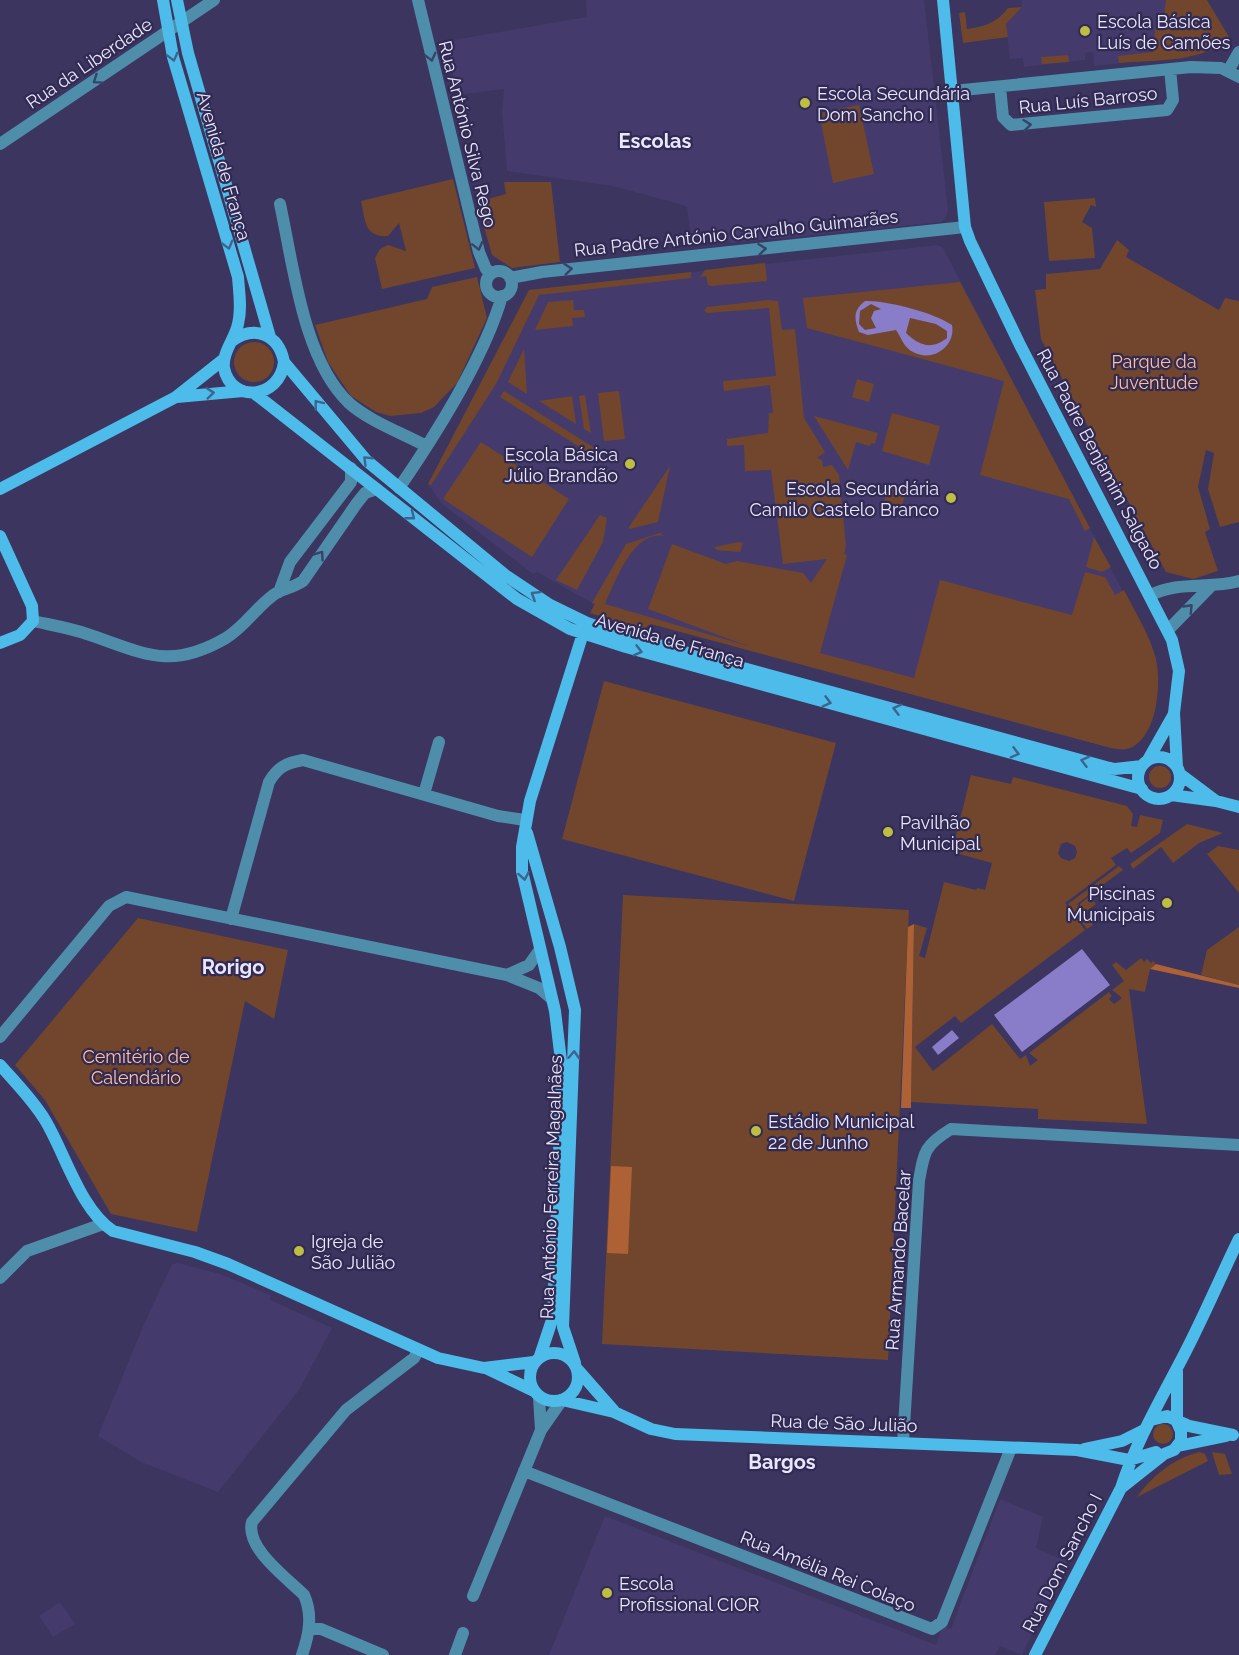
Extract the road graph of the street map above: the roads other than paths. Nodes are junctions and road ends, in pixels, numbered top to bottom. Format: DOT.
graph roads {
  1 [pos="163,0"];
  2 [pos="177,0"];
  3 [pos="211,0"];
  4 [pos="418,0"];
  5 [pos="943,0"];
  6 [pos="181,24"];
  7 [pos="168,31"];
  8 [pos="1239,52"];
  9 [pos="1170,69"];
  10 [pos="1228,71"];
  11 [pos="1239,77"];
  12 [pos="1000,87"];
  13 [pos="953,92"];
  14 [pos="0,144"];
  15 [pos="280,204"];
  16 [pos="965,227"];
  17 [pos="491,273"];
  18 [pos="510,278"];
  19 [pos="502,297"];
  20 [pos="270,336"];
  21 [pos="232,341"];
  22 [pos="224,359"];
  23 [pos="284,362"];
  24 [pos="250,392"];
  25 [pos="176,397"];
  26 [pos="426,446"];
  27 [pos="351,468"];
  28 [pos="365,480"];
  29 [pos="399,488"];
  30 [pos="0,489"];
  31 [pos="377,489"];
  32 [pos="0,536"];
  33 [pos="1239,581"];
  34 [pos="1212,586"];
  35 [pos="279,592"];
  36 [pos="1151,594"];
  37 [pos="33,621"];
  38 [pos="585,628"];
  39 [pos="1168,630"];
  40 [pos="0,643"];
  41 [pos="1174,713"];
  42 [pos="439,742"];
  43 [pos="1145,763"];
  44 [pos="1178,771"];
  45 [pos="1142,789"];
  46 [pos="424,794"];
  47 [pos="1170,795"];
  48 [pos="1216,801"];
  49 [pos="1239,807"];
  50 [pos="525,820"];
  51 [pos="231,919"];
  52 [pos="553,927"];
  53 [pos="536,931"];
  54 [pos="539,951"];
  55 [pos="507,975"];
  56 [pos="553,1005"];
  57 [pos="575,1010"];
  58 [pos="0,1037"];
  59 [pos="0,1065"];
  60 [pos="1239,1144"];
  61 [pos="103,1224"];
  62 [pos="1239,1239"];
  63 [pos="0,1278"];
  64 [pos="418,1351"];
  65 [pos="537,1359"];
  66 [pos="576,1367"];
  67 [pos="1177,1367"];
  68 [pos="484,1368"];
  69 [pos="537,1394"];
  70 [pos="1177,1398"];
  71 [pos="562,1400"];
  72 [pos="614,1412"];
  73 [pos="1177,1422"];
  74 [pos="1147,1425"];
  75 [pos="541,1430"];
  76 [pos="1205,1430"];
  77 [pos="1236,1435"];
  78 [pos="903,1443"];
  79 [pos="1178,1446"];
  80 [pos="1011,1448"];
  81 [pos="1077,1450"];
  82 [pos="1160,1453"];
  83 [pos="1129,1460"];
  84 [pos="524,1471"];
  85 [pos="1121,1488"];
  86 [pos="473,1596"];
  87 [pos="309,1629"];
  88 [pos="463,1633"];
  89 [pos="302,1655"];
  90 [pos="383,1655"];
  91 [pos="455,1655"];
  92 [pos="1035,1655"];
  1 -- 7 [label="street, Avenida de França"];
  2 -- 6 [label="street, Avenida de França"];
  3 -- 6 [label="street, Rua da Liberdade"];
  4 -- 17 [label="street, Rua António Silva Rego, one-way"];
  5 -- 13 [label="street, Rua Padre Benjamim Salgado"];
  6 -- 7 [label="street, Rua da Liberdade"];
  6 -- 20 [label="street, Avenida de França"];
  7 -- 14 [label="street, Rua da Liberdade, one-way"];
  7 -- 21 [label="street, Avenida de França, one-way"];
  8 -- 10 [label="street"];
  9 -- 10 [label="street, Rua Luís Barroso"];
  9 -- 12 [label="street, Rua Luís Barroso"];
  12 -- 9 [label="street, Rua Luís Barroso, one-way"];
  10 -- 11 [label="street, Rua Luís Barroso"];
  12 -- 13 [label="street, Rua Luís Barroso"];
  13 -- 16 [label="street, Rua Padre Benjamim Salgado"];
  15 -- 26 [label="street"];
  18 -- 16 [label="street, Rua Padre António Carvalho Guimarães, one-way"];
  16 -- 36 [label="street, Rua Padre Benjamim Salgado"];
  17 -- 18 [label="street, Rua Padre António Carvalho Guimarães"];
  17 -- 19 [label="street"];
  18 -- 19 [label="street"];
  19 -- 26 [label="street"];
  20 -- 21 [label="street"];
  20 -- 23 [label="street, Avenida de França"];
  21 -- 22 [label="street, Avenida de França"];
  22 -- 24 [label="street, Avenida de França"];
  22 -- 25 [label="street"];
  23 -- 24 [label="street"];
  29 -- 23 [label="street, Avenida de França, one-way"];
  25 -- 24 [label="street, one-way"];
  24 -- 27 [label="street, Avenida de França"];
  25 -- 30 [label="street"];
  26 -- 29 [label="street"];
  27 -- 28 [label="street, Avenida de França"];
  27 -- 35 [label="street"];
  28 -- 29 [label="street"];
  28 -- 31 [label="street, Avenida de França"];
  38 -- 29 [label="street, Avenida de França, one-way"];
  35 -- 31 [label="street, one-way"];
  31 -- 38 [label="street, Avenida de França, one-way"];
  32 -- 37 [label="street"];
  33 -- 34 [label="street"];
  34 -- 36 [label="street"];
  39 -- 34 [label="street, one-way"];
  35 -- 37 [label="street"];
  36 -- 39 [label="street, Rua Padre Benjamim Salgado"];
  37 -- 40 [label="street"];
  43 -- 38 [label="street, Avenida de França, one-way"];
  38 -- 45 [label="street, Avenida de França, one-way"];
  38 -- 50 [label="street, Rua António Ferreira Magalhães"];
  39 -- 41 [label="street, Rua Padre Benjamim Salgado"];
  41 -- 43 [label="street, Rua Padre Benjamim Salgado"];
  41 -- 44 [label="street, Rua Padre Benjamim Salgado"];
  42 -- 46 [label="street"];
  43 -- 44 [label="street"];
  43 -- 45 [label="street"];
  44 -- 47 [label="street"];
  44 -- 48 [label="street"];
  45 -- 47 [label="street"];
  46 -- 50 [label="street"];
  46 -- 51 [label="street"];
  47 -- 48 [label="street"];
  48 -- 49 [label="street"];
  50 -- 52 [label="street, Rua António Ferreira Magalhães"];
  50 -- 53 [label="street, Rua António Ferreira Magalhães, one-way"];
  51 -- 55 [label="street"];
  51 -- 58 [label="street"];
  52 -- 53 [label="street"];
  52 -- 57 [label="street, Rua António Ferreira Magalhães"];
  53 -- 54 [label="street, Rua António Ferreira Magalhães"];
  54 -- 55 [label="street"];
  54 -- 56 [label="street, Rua António Ferreira Magalhães"];
  55 -- 56 [label="street"];
  56 -- 57 [label="street"];
  56 -- 65 [label="street, Rua António Ferreira Magalhães"];
  66 -- 57 [label="street, Rua António Ferreira Magalhães, one-way"];
  59 -- 61 [label="street"];
  60 -- 78 [label="street, Rua Armando Bacelar"];
  61 -- 63 [label="street"];
  61 -- 64 [label="street"];
  62 -- 67 [label="street, Rua Dom Sancho I"];
  64 -- 68 [label="street"];
  64 -- 87 [label="street"];
  65 -- 66 [label="street"];
  65 -- 68 [label="street"];
  65 -- 69 [label="street"];
  66 -- 71 [label="street"];
  66 -- 72 [label="street, Rua de São Julião"];
  67 -- 70 [label="street, Rua Dom Sancho I"];
  67 -- 74 [label="street, Rua Dom Sancho I"];
  68 -- 69 [label="street"];
  69 -- 71 [label="street"];
  69 -- 75 [label="street"];
  70 -- 73 [label="street, Rua Dom Sancho I"];
  70 -- 76 [label="street"];
  71 -- 72 [label="street, Rua de São Julião"];
  71 -- 75 [label="street"];
  72 -- 78 [label="street, Rua de São Julião"];
  73 -- 74 [label="street"];
  73 -- 76 [label="street"];
  73 -- 79 [label="street, Rua Dom Sancho I"];
  74 -- 81 [label="street, Rua de São Julião"];
  74 -- 82 [label="street"];
  74 -- 83 [label="street, Rua Dom Sancho I"];
  75 -- 84 [label="street"];
  76 -- 77 [label="street"];
  77 -- 79 [label="street"];
  78 -- 80 [label="street, Rua de São Julião"];
  79 -- 82 [label="street, Rua Dom Sancho I"];
  80 -- 81 [label="street, Rua de São Julião"];
  80 -- 84 [label="street, Rua Amélia Rei Colaço"];
  81 -- 83 [label="street, Rua de São Julião"];
  82 -- 83 [label="street, Rua de São Julião"];
  82 -- 85 [label="street, Rua Dom Sancho I"];
  83 -- 85 [label="street, Rua Dom Sancho I"];
  84 -- 86 [label="street"];
  85 -- 92 [label="street, Rua Dom Sancho I"];
  87 -- 89 [label="street"];
  87 -- 90 [label="street"];
  88 -- 91 [label="street"];
}
